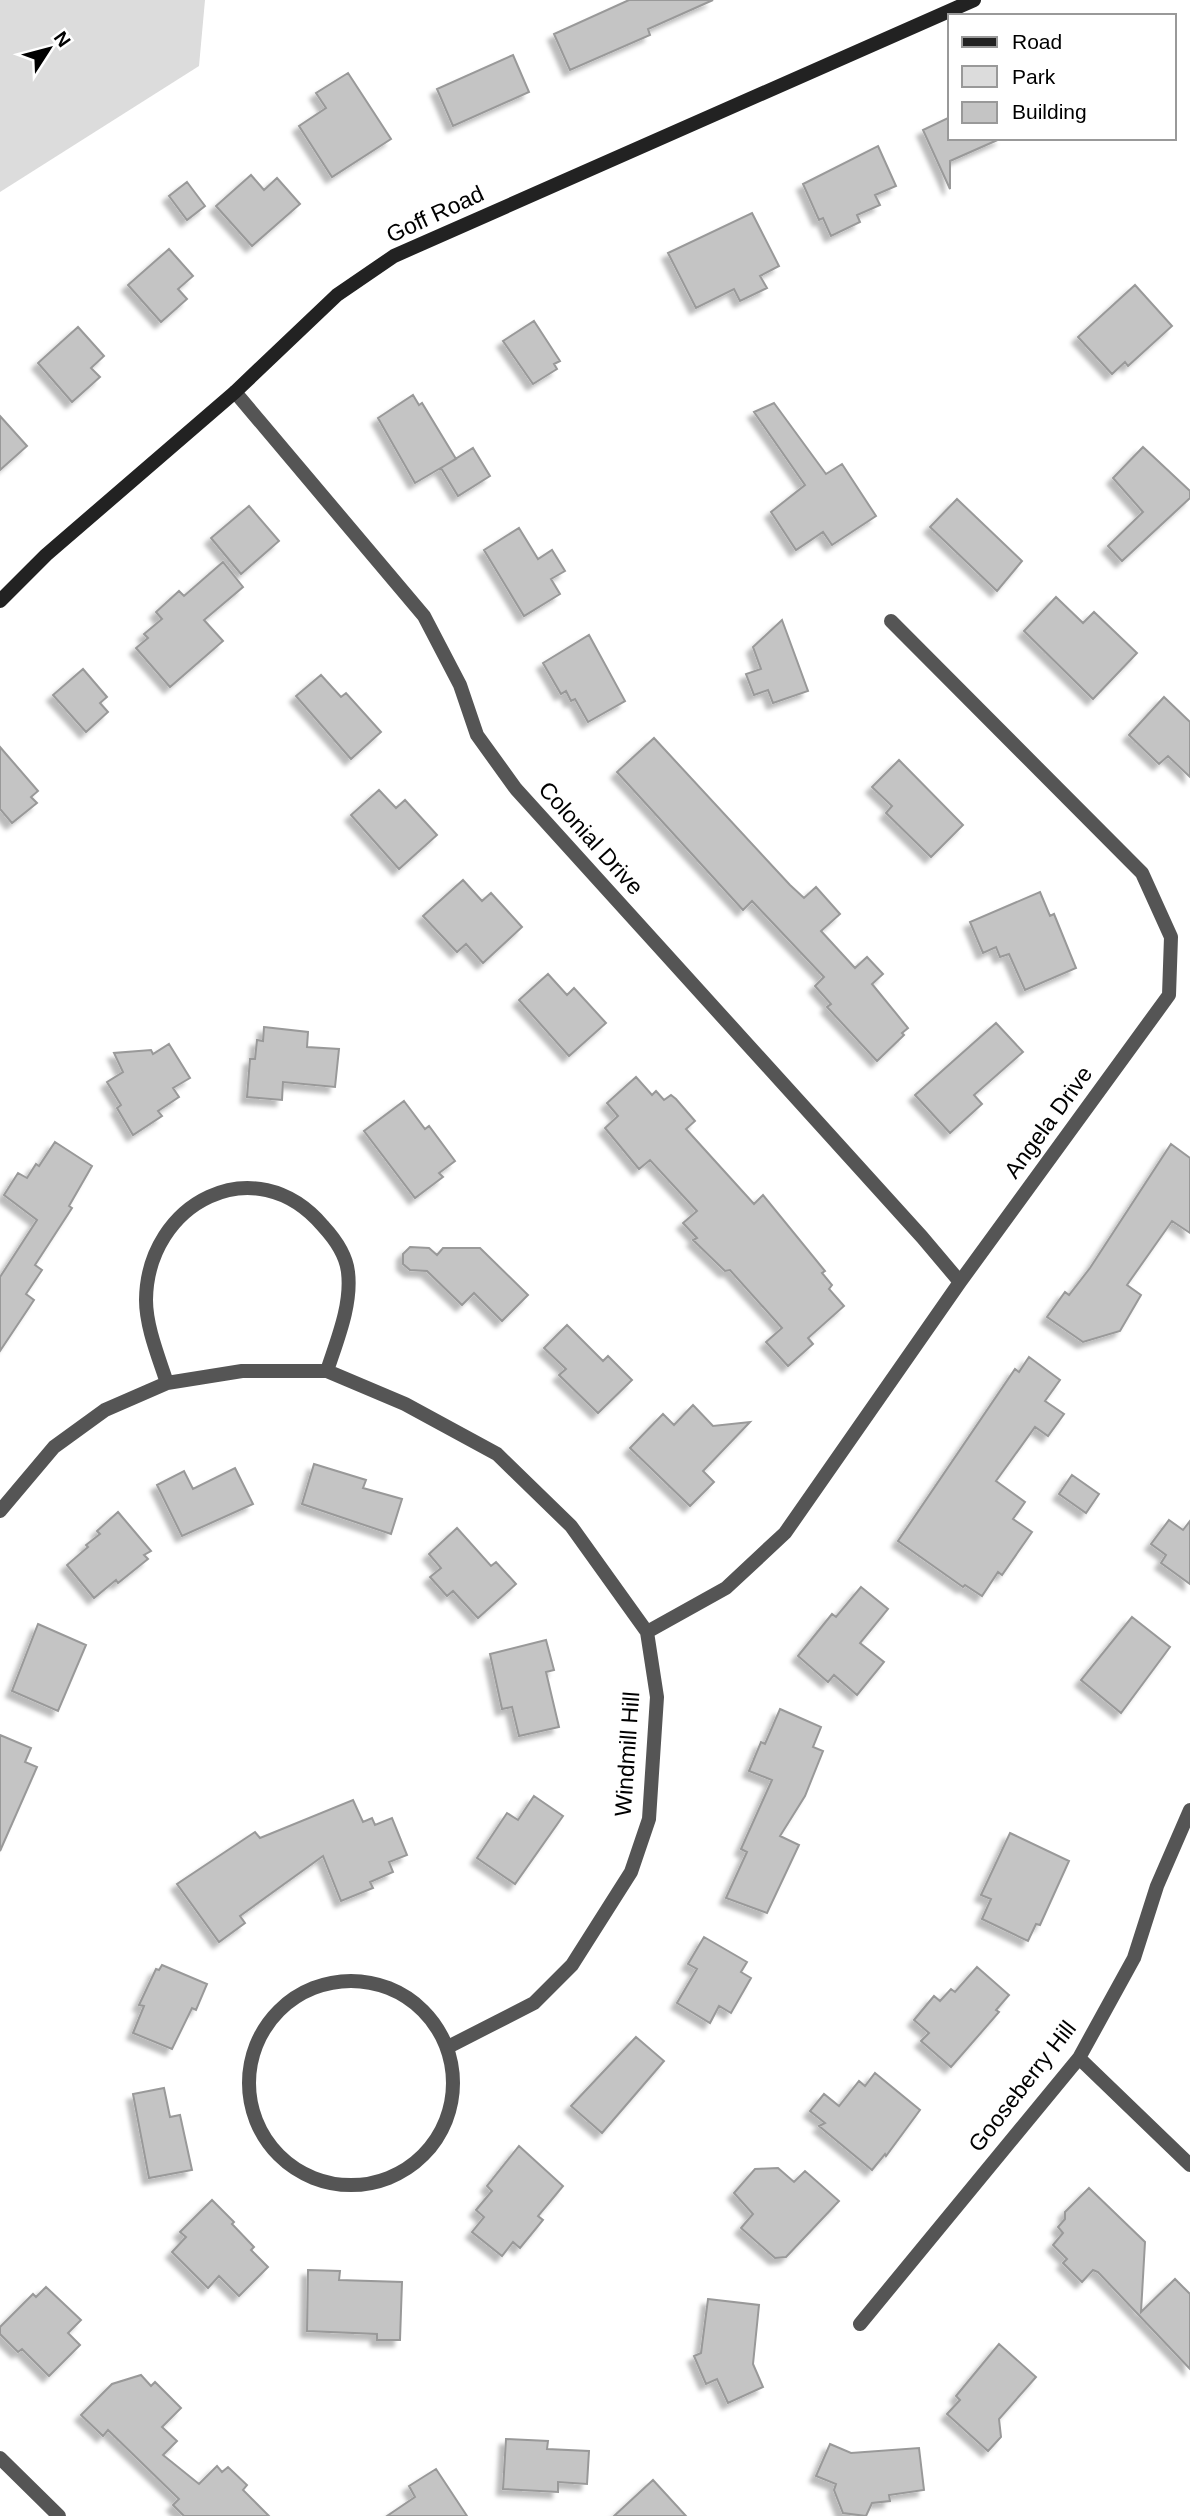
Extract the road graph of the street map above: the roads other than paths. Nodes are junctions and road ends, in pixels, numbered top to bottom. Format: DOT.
graph roads {
  1 [pos="974,0"];
  2 [pos="235,392"];
  3 [pos="0,601"];
  4 [pos="891,621"];
  5 [pos="960,1282"];
  6 [pos="327,1371"];
  7 [pos="167,1383"];
  8 [pos="0,1511"];
  9 [pos="647,1632"];
  10 [pos="1190,1810"];
  11 [pos="448,2047"];
  12 [pos="1079,2058"];
  13 [pos="1190,2165"];
  14 [pos="860,2324"];
  15 [pos="0,2458"];
  16 [pos="59,2516"];
  1 -- 2 [label="street, Goff Road"];
  2 -- 3 [label="street, Goff Road"];
  2 -- 5 [label="street, Colonial Drive"];
  4 -- 5 [label="street, Angela Drive"];
  5 -- 9 [label="street, Angela Drive"];
  6 -- 7 [label="street, Windmill Hill"];
  6 -- 7 [label="street"];
  6 -- 9 [label="street, Windmill Hill"];
  7 -- 8 [label="street, Windmill Hill"];
  9 -- 11 [label="street, Windmill Hill"];
  10 -- 12 [label="street, Gooseberry Hill"];
  11 -- 11 [label="street"];
  12 -- 13 [label="street"];
  12 -- 14 [label="street, Gooseberry Hill"];
  15 -- 16 [label="street"];
}
